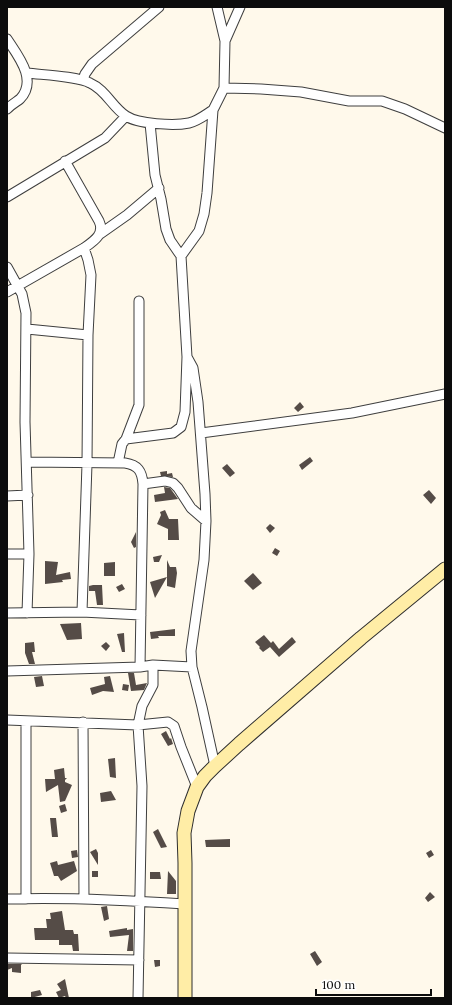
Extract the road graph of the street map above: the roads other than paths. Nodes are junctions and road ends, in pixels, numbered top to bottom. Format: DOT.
graph roads {
  1 [pos="159,7"];
  2 [pos="218,7"];
  3 [pos="240,7"];
  4 [pos="7,39"];
  5 [pos="225,41"];
  6 [pos="27,73"];
  7 [pos="84,80"];
  8 [pos="224,88"];
  9 [pos="7,109"];
  10 [pos="213,110"];
  11 [pos="126,116"];
  12 [pos="150,123"];
  13 [pos="445,128"];
  14 [pos="65,161"];
  15 [pos="159,188"];
  16 [pos="7,197"];
  17 [pos="100,234"];
  18 [pos="84,248"];
  19 [pos="181,256"];
  20 [pos="7,267"];
  21 [pos="18,286"];
  22 [pos="7,292"];
  23 [pos="139,301"];
  24 [pos="27,329"];
  25 [pos="88,334"];
  26 [pos="187,357"];
  27 [pos="445,394"];
  28 [pos="201,433"];
  29 [pos="126,438"];
  30 [pos="27,462"];
  31 [pos="118,463"];
  32 [pos="87,464"];
  33 [pos="143,484"];
  34 [pos="7,496"];
  35 [pos="28,496"];
  36 [pos="206,521"];
  37 [pos="7,554"];
  38 [pos="28,554"];
  39 [pos="445,569"];
  40 [pos="82,612"];
  41 [pos="7,613"];
  42 [pos="27,613"];
  43 [pos="140,615"];
  44 [pos="153,665"];
  45 [pos="140,667"];
  46 [pos="192,667"];
  47 [pos="7,671"];
  48 [pos="7,720"];
  49 [pos="26,722"];
  50 [pos="83,722"];
  51 [pos="138,725"];
  52 [pos="214,766"];
  53 [pos="197,787"];
  54 [pos="7,899"];
  55 [pos="26,899"];
  56 [pos="84,899"];
  57 [pos="141,901"];
  58 [pos="185,904"];
  59 [pos="7,958"];
  60 [pos="139,960"];
  61 [pos="138,998"];
  62 [pos="185,998"];
  1 -- 7 [label="street"];
  2 -- 5 [label="street"];
  3 -- 5 [label="street"];
  4 -- 6 [label="street"];
  5 -- 8 [label="street"];
  6 -- 7 [label="street"];
  6 -- 9 [label="street"];
  7 -- 11 [label="street"];
  8 -- 10 [label="street"];
  8 -- 13 [label="street"];
  10 -- 12 [label="street"];
  10 -- 19 [label="street"];
  11 -- 12 [label="street"];
  11 -- 14 [label="street"];
  12 -- 15 [label="street"];
  14 -- 16 [label="street"];
  14 -- 17 [label="street"];
  15 -- 17 [label="street"];
  15 -- 19 [label="street"];
  17 -- 18 [label="street"];
  18 -- 21 [label="street"];
  18 -- 25 [label="street"];
  19 -- 26 [label="street"];
  20 -- 21 [label="street"];
  21 -- 22 [label="street"];
  21 -- 24 [label="street"];
  23 -- 29 [label="street"];
  24 -- 25 [label="street"];
  24 -- 30 [label="street"];
  25 -- 32 [label="street"];
  26 -- 28 [label="street"];
  26 -- 29 [label="street"];
  27 -- 28 [label="street"];
  28 -- 36 [label="street"];
  29 -- 31 [label="street"];
  30 -- 32 [label="street"];
  30 -- 35 [label="street"];
  31 -- 32 [label="street"];
  31 -- 33 [label="street"];
  32 -- 40 [label="street"];
  33 -- 36 [label="street"];
  33 -- 43 [label="street"];
  34 -- 35 [label="street"];
  35 -- 38 [label="street"];
  36 -- 46 [label="street"];
  37 -- 38 [label="street"];
  38 -- 42 [label="street"];
  39 -- 52 [label="main road"];
  40 -- 42 [label="street"];
  40 -- 43 [label="street"];
  41 -- 42 [label="street"];
  43 -- 45 [label="street"];
  44 -- 45 [label="street"];
  44 -- 46 [label="street"];
  44 -- 51 [label="street"];
  45 -- 47 [label="street"];
  46 -- 52 [label="street"];
  48 -- 49 [label="street"];
  49 -- 50 [label="street"];
  49 -- 55 [label="street"];
  50 -- 51 [label="street"];
  50 -- 56 [label="street"];
  51 -- 53 [label="street"];
  51 -- 57 [label="street"];
  52 -- 53 [label="main road"];
  53 -- 58 [label="main road"];
  54 -- 55 [label="street"];
  55 -- 56 [label="street"];
  56 -- 57 [label="street"];
  57 -- 58 [label="street"];
  57 -- 60 [label="street"];
  58 -- 62 [label="main road"];
  59 -- 60 [label="street"];
  60 -- 61 [label="street"];
}
